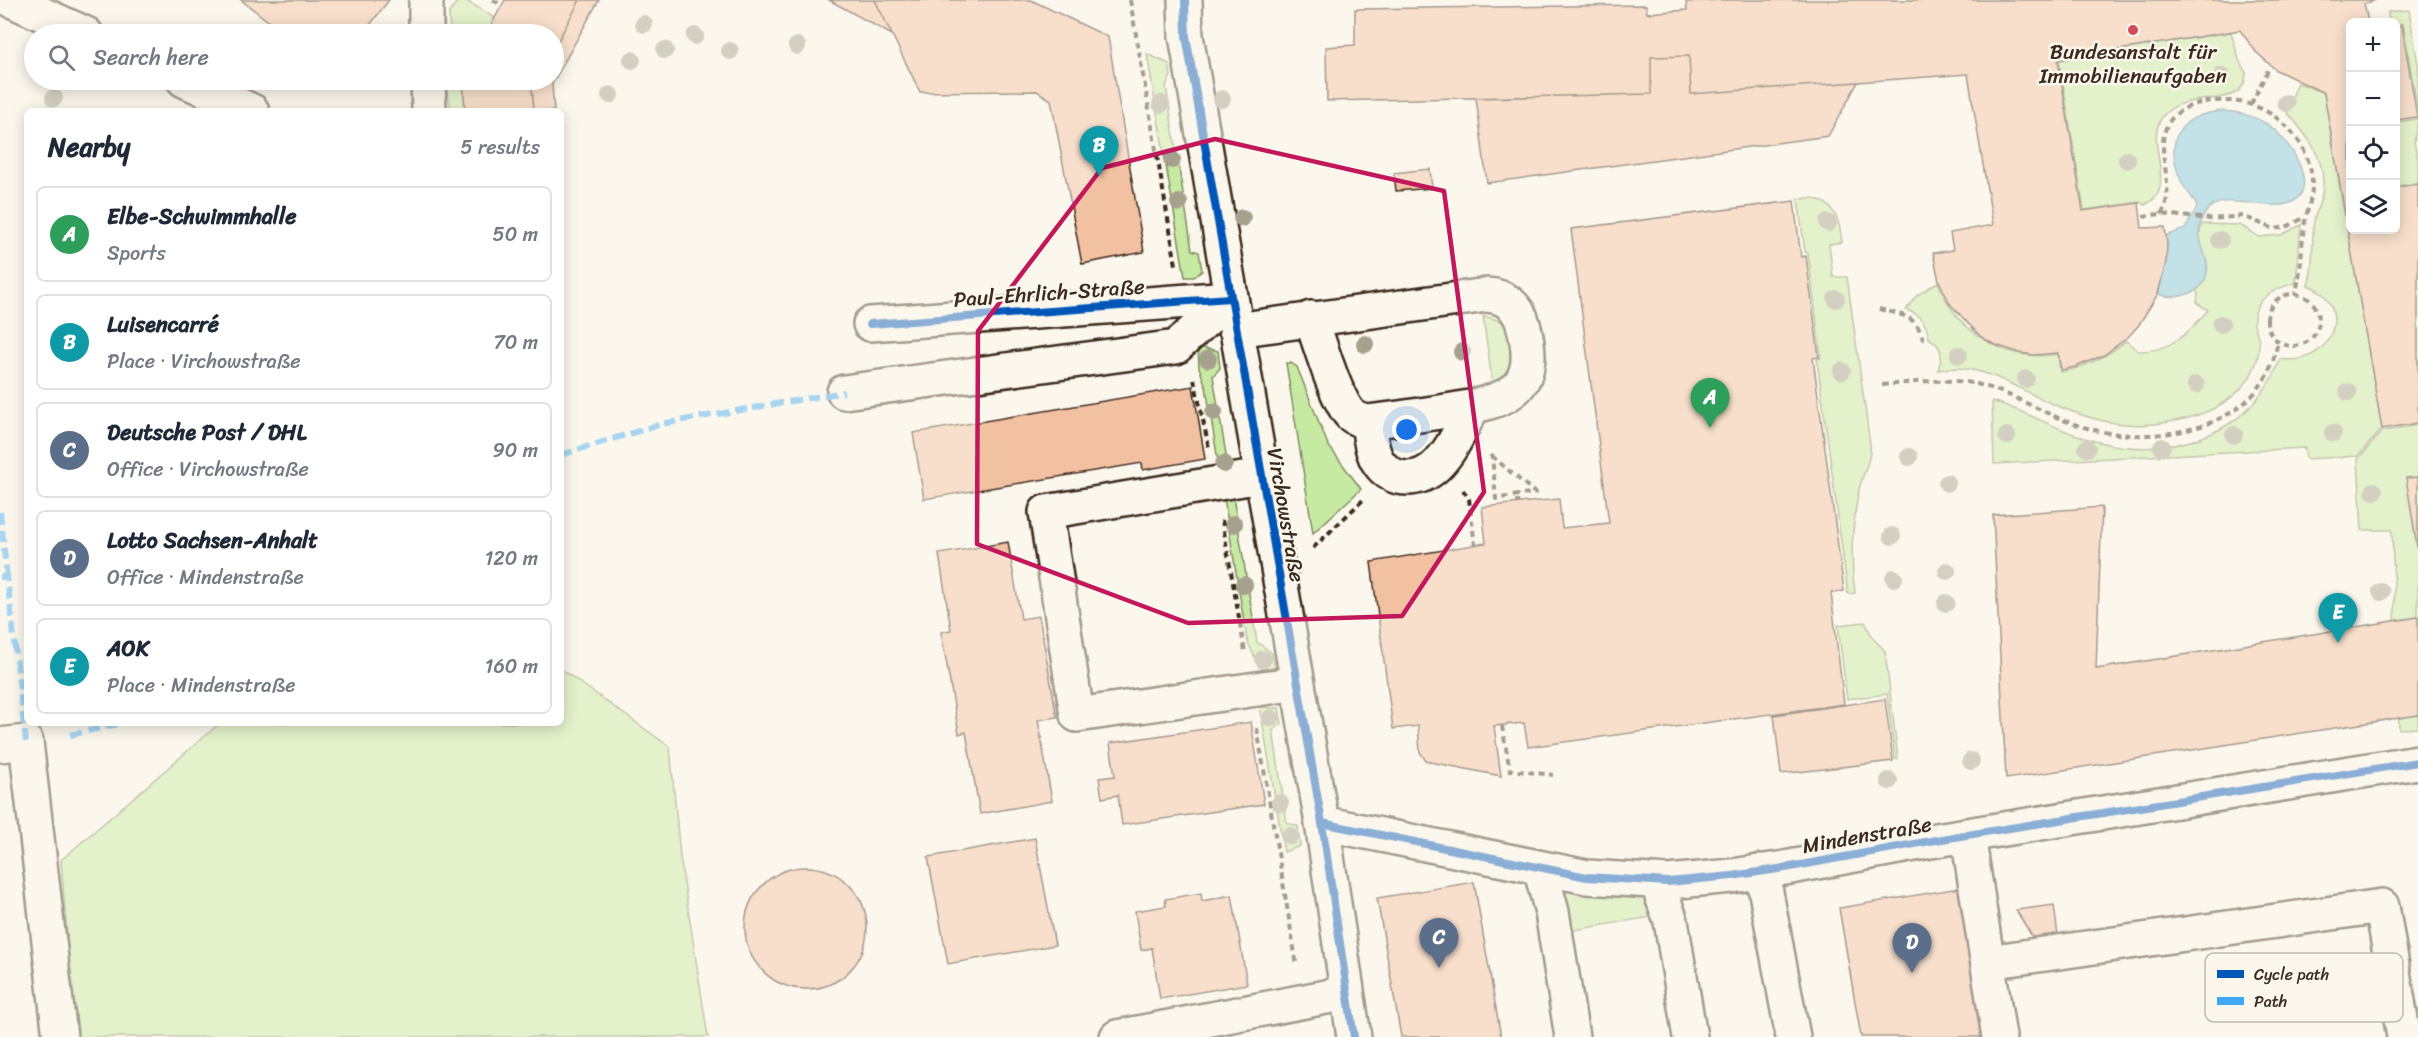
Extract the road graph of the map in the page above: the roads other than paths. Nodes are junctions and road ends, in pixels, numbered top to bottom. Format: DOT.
graph roads {
  1 [pos="10,0"];
  2 [pos="426,0"];
  3 [pos="1185,0"];
  4 [pos="64,24"];
  5 [pos="426,24"];
  6 [pos="206,90"];
  7 [pos="428,90"];
  8 [pos="245,108"];
  9 [pos="429,108"];
  10 [pos="1230,298"];
  11 [pos="1311,318"];
  12 [pos="870,324"];
  13 [pos="1236,330"];
  14 [pos="844,392"];
  15 [pos="1473,407"];
  16 [pos="1368,422"];
  17 [pos="1261,476"];
  18 [pos="1298,683"];
  19 [pos="0,745"];
  20 [pos="2418,762"];
  21 [pos="1322,823"];
  22 [pos="1968,836"];
  23 [pos="1540,868"];
  24 [pos="1762,871"];
  25 [pos="1657,882"];
  26 [pos="2390,953"];
  27 [pos="1988,962"];
  28 [pos="1347,993"];
  29 [pos="2401,1022"];
  30 [pos="60,1037"];
  31 [pos="1117,1037"];
  32 [pos="1354,1037"];
  33 [pos="1572,1037"];
  34 [pos="1690,1037"];
  35 [pos="1793,1037"];
  36 [pos="1999,1037"];
  37 [pos="2404,1037"];
  1 -- 4 [label="street"];
  2 -- 5 [label="street"];
  3 -- 10 [label="street, Virchowstraße"];
  6 -- 8 [label="street"];
  7 -- 9 [label="street"];
  10 -- 12 [label="street, Paul-Ehrlich-Straße"];
  10 -- 13 [label="street, Virchowstraße"];
  10 -- 14 [label="street"];
  11 -- 13 [label="street"];
  11 -- 15 [label="street"];
  11 -- 16 [label="street"];
  13 -- 17 [label="street, Virchowstraße"];
  15 -- 16 [label="street"];
  15 -- 16 [label="street"];
  17 -- 18 [label="street, Virchowstraße"];
  17 -- 18 [label="street, Virchowstraße"];
  18 -- 21 [label="street, Virchowstraße"];
  19 -- 30 [label="street"];
  20 -- 22 [label="street, Mindenstraße"];
  21 -- 23 [label="street, Mindenstraße"];
  21 -- 28 [label="street, Virchowstraße"];
  22 -- 24 [label="street, Mindenstraße"];
  22 -- 27 [label="street"];
  23 -- 25 [label="street, Mindenstraße"];
  23 -- 33 [label="street"];
  24 -- 25 [label="street, Mindenstraße"];
  24 -- 35 [label="street"];
  25 -- 34 [label="street"];
  26 -- 27 [label="street"];
  27 -- 36 [label="street"];
  28 -- 31 [label="street"];
  28 -- 32 [label="street, Virchowstraße"];
  29 -- 37 [label="street"];
}
